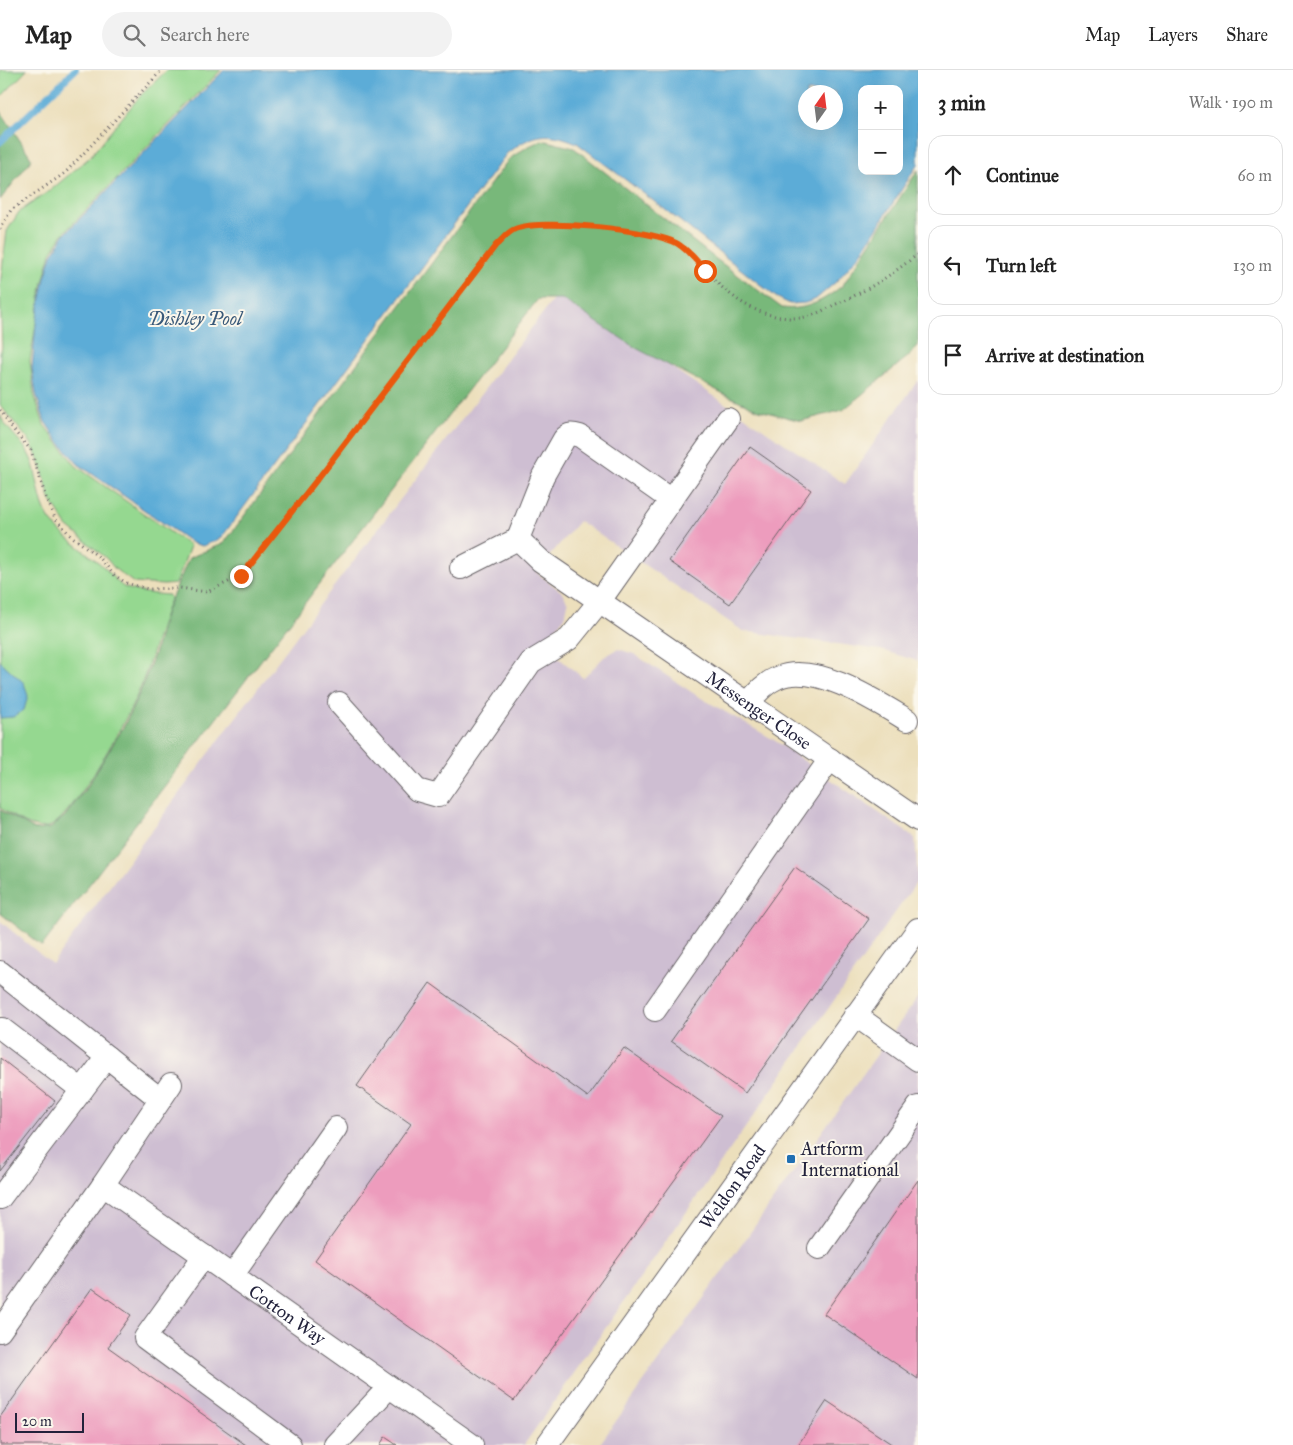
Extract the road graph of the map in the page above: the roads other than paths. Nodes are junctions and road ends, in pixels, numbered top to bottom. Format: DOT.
graph roads {
  1 [pos="728,419"];
  2 [pos="671,500"];
  3 [pos="518,539"];
  4 [pos="461,568"];
  5 [pos="599,602"];
  6 [pos="339,703"];
  7 [pos="748,703"];
  8 [pos="907,720"];
  9 [pos="830,758"];
  10 [pos="918,820"];
  11 [pos="918,929"];
  12 [pos="0,972"];
  13 [pos="655,1010"];
  14 [pos="855,1015"];
  15 [pos="2,1029"];
  16 [pos="916,1054"];
  17 [pos="107,1057"];
  18 [pos="82,1090"];
  19 [pos="918,1107"];
  20 [pos="336,1128"];
  21 [pos="103,1185"];
  22 [pos="0,1198"];
  23 [pos="819,1248"];
  24 [pos="204,1256"];
  25 [pos="232,1276"];
  26 [pos="0,1331"];
  27 [pos="389,1387"];
  28 [pos="290,1445"];
  29 [pos="335,1445"];
  30 [pos="472,1445"];
  31 [pos="547,1445"];
  1 -- 2 [label="street"];
  2 -- 3 [label="street"];
  2 -- 5 [label="street"];
  3 -- 4 [label="street"];
  3 -- 5 [label="street, Messenger Close"];
  5 -- 6 [label="street"];
  5 -- 7 [label="street, Messenger Close"];
  7 -- 8 [label="street"];
  7 -- 9 [label="street, Messenger Close"];
  9 -- 10 [label="street, Messenger Close"];
  9 -- 13 [label="street"];
  11 -- 14 [label="street, Weldon Road"];
  12 -- 17 [label="street"];
  14 -- 16 [label="street"];
  14 -- 31 [label="street, Weldon Road"];
  15 -- 18 [label="street"];
  17 -- 18 [label="street"];
  17 -- 21 [label="street"];
  18 -- 22 [label="street"];
  19 -- 23 [label="street"];
  20 -- 25 [label="street"];
  21 -- 24 [label="street, Cotton Way"];
  21 -- 26 [label="street"];
  24 -- 25 [label="street, Cotton Way"];
  24 -- 28 [label="street"];
  25 -- 27 [label="street, Cotton Way"];
  27 -- 29 [label="street"];
  27 -- 30 [label="street, Cotton Way"];
}
